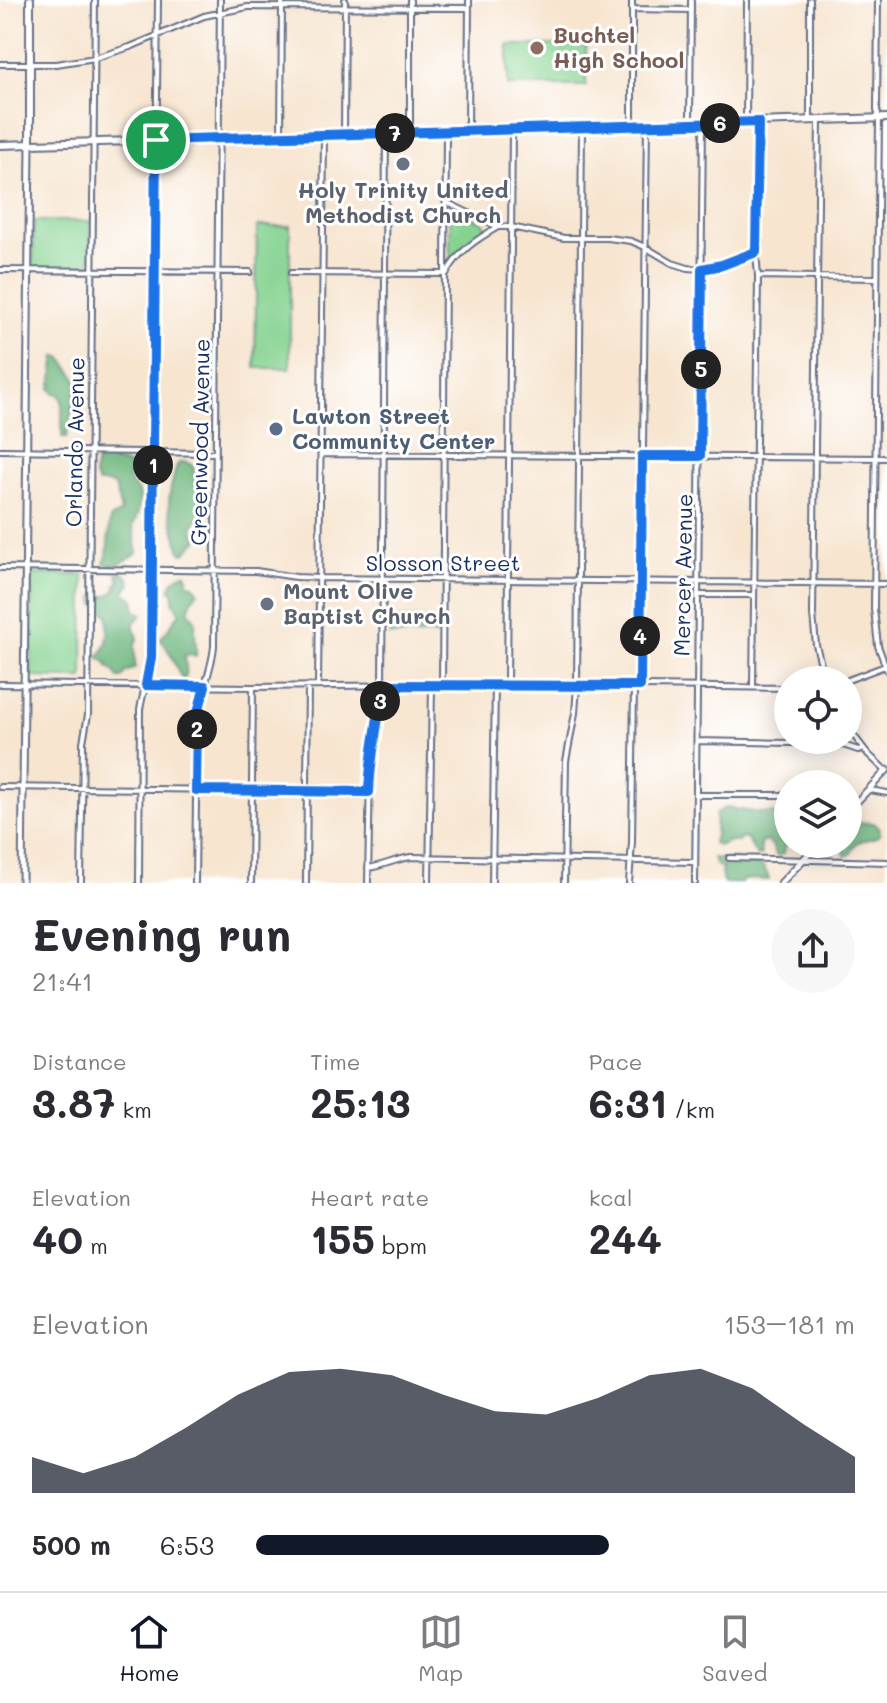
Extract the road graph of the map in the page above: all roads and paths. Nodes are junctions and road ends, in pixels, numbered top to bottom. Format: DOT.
graph roads {
  1 [pos="30,0"];
  2 [pos="95,0"];
  3 [pos="158,0"];
  4 [pos="220,0"];
  5 [pos="410,0"];
  6 [pos="469,0"];
  7 [pos="632,0"];
  8 [pos="691,0"];
  9 [pos="747,0"];
  10 [pos="810,0"];
  11 [pos="878,0"];
  12 [pos="282,3"];
  13 [pos="344,3"];
  14 [pos="410,7"];
  15 [pos="469,8"];
  16 [pos="632,9"];
  17 [pos="691,10"];
  18 [pos="219,12"];
  19 [pos="157,35"];
  20 [pos="95,58"];
  21 [pos="0,64"];
  22 [pos="30,64"];
  23 [pos="883,118"];
  24 [pos="810,120"];
  25 [pos="819,120"];
  26 [pos="746,122"];
  27 [pos="758,122"];
  28 [pos="690,123"];
  29 [pos="703,123"];
  30 [pos="632,125"];
  31 [pos="647,125"];
  32 [pos="582,127"];
  33 [pos="512,129"];
  34 [pos="468,130"];
  35 [pos="410,132"];
  36 [pos="446,132"];
  37 [pos="386,133"];
  38 [pos="344,134"];
  39 [pos="324,135"];
  40 [pos="281,136"];
  41 [pos="219,138"];
  42 [pos="156,140"];
  43 [pos="94,142"];
  44 [pos="30,144"];
  45 [pos="0,145"];
  46 [pos="879,195"];
  47 [pos="887,195"];
  48 [pos="446,202"];
  49 [pos="498,227"];
  50 [pos="511,227"];
  51 [pos="581,239"];
  52 [pos="645,247"];
  53 [pos="756,252"];
  54 [pos="702,269"];
  55 [pos="0,270"];
  56 [pos="28,271"];
  57 [pos="92,271"];
  58 [pos="155,272"];
  59 [pos="218,272"];
  60 [pos="250,272"];
  61 [pos="291,273"];
  62 [pos="323,273"];
  63 [pos="385,274"];
  64 [pos="446,274"];
  65 [pos="758,276"];
  66 [pos="817,277"];
  67 [pos="877,278"];
  68 [pos="0,450"];
  69 [pos="26,451"];
  70 [pos="91,452"];
  71 [pos="153,452"];
  72 [pos="216,453"];
  73 [pos="321,454"];
  74 [pos="384,454"];
  75 [pos="444,455"];
  76 [pos="509,455"];
  77 [pos="579,456"];
  78 [pos="642,456"];
  79 [pos="700,456"];
  80 [pos="756,457"];
  81 [pos="815,457"];
  82 [pos="875,458"];
  83 [pos="887,458"];
  84 [pos="0,568"];
  85 [pos="25,568"];
  86 [pos="89,569"];
  87 [pos="152,570"];
  88 [pos="214,570"];
  89 [pos="320,578"];
  90 [pos="383,579"];
  91 [pos="443,579"];
  92 [pos="508,580"];
  93 [pos="578,580"];
  94 [pos="641,581"];
  95 [pos="699,581"];
  96 [pos="754,582"];
  97 [pos="814,583"];
  98 [pos="874,584"];
  99 [pos="887,584"];
  100 [pos="699,595"];
  101 [pos="753,595"];
  102 [pos="820,666"];
  103 [pos="886,667"];
  104 [pos="862,675"];
  105 [pos="0,684"];
  106 [pos="24,684"];
  107 [pos="88,684"];
  108 [pos="442,684"];
  109 [pos="495,684"];
  110 [pos="507,684"];
  111 [pos="146,685"];
  112 [pos="318,685"];
  113 [pos="382,685"];
  114 [pos="432,685"];
  115 [pos="205,686"];
  116 [pos="308,686"];
  117 [pos="577,686"];
  118 [pos="637,686"];
  119 [pos="253,687"];
  120 [pos="698,687"];
  121 [pos="753,687"];
  122 [pos="774,688"];
  123 [pos="697,741"];
  124 [pos="774,742"];
  125 [pos="863,749"];
  126 [pos="886,770"];
  127 [pos="0,787"];
  128 [pos="23,788"];
  129 [pos="82,789"];
  130 [pos="140,790"];
  131 [pos="196,790"];
  132 [pos="870,790"];
  133 [pos="252,791"];
  134 [pos="308,791"];
  135 [pos="369,792"];
  136 [pos="887,793"];
  137 [pos="696,795"];
  138 [pos="774,795"];
  139 [pos="862,798"];
  140 [pos="430,857"];
  141 [pos="729,858"];
  142 [pos="493,859"];
  143 [pos="564,860"];
  144 [pos="804,860"];
  145 [pos="631,862"];
  146 [pos="694,862"];
  147 [pos="887,862"];
  148 [pos="368,868"];
  149 [pos="22,883"];
  150 [pos="81,883"];
  151 [pos="139,883"];
  152 [pos="195,883"];
  153 [pos="251,883"];
  154 [pos="306,883"];
  155 [pos="368,883"];
  156 [pos="429,883"];
  157 [pos="492,883"];
  158 [pos="564,883"];
  159 [pos="629,883"];
  160 [pos="695,883"];
  161 [pos="781,883"];
  1 -- 22 [label="main road"];
  2 -- 20 [label="street, Orlando Avenue"];
  3 -- 19 [label="street"];
  4 -- 18 [label="street, Greenwood Avenue"];
  5 -- 14 [label="street"];
  6 -- 15 [label="street"];
  7 -- 16 [label="street"];
  8 -- 17 [label="street"];
  9 -- 26 [label="street"];
  10 -- 24 [label="street"];
  11 -- 23 [label="street"];
  12 -- 13 [label="street"];
  12 -- 18 [label="street"];
  12 -- 40 [label="street"];
  13 -- 14 [label="street"];
  13 -- 38 [label="street"];
  14 -- 15 [label="street"];
  14 -- 35 [label="street"];
  15 -- 34 [label="street"];
  16 -- 17 [label="street"];
  16 -- 30 [label="street"];
  17 -- 28 [label="street"];
  18 -- 19 [label="street"];
  18 -- 41 [label="street, Greenwood Avenue"];
  19 -- 20 [label="street"];
  19 -- 42 [label="street"];
  20 -- 22 [label="street"];
  20 -- 43 [label="street, Orlando Avenue"];
  21 -- 22 [label="street"];
  22 -- 44 [label="main road"];
  23 -- 25 [label="main road"];
  23 -- 46 [label="street"];
  24 -- 25 [label="main road"];
  24 -- 27 [label="main road"];
  25 -- 66 [label="street"];
  26 -- 27 [label="main road"];
  26 -- 29 [label="main road"];
  27 -- 53 [label="street"];
  28 -- 29 [label="main road"];
  28 -- 31 [label="main road"];
  29 -- 54 [label="street, Mercer Avenue"];
  30 -- 31 [label="main road"];
  30 -- 32 [label="main road"];
  31 -- 52 [label="street"];
  32 -- 33 [label="main road"];
  32 -- 51 [label="street"];
  33 -- 34 [label="main road"];
  33 -- 50 [label="street"];
  34 -- 36 [label="main road"];
  35 -- 36 [label="main road"];
  35 -- 37 [label="main road"];
  36 -- 48 [label="street"];
  37 -- 38 [label="main road"];
  37 -- 63 [label="street"];
  38 -- 39 [label="main road"];
  39 -- 40 [label="main road"];
  39 -- 62 [label="street"];
  40 -- 41 [label="main road"];
  41 -- 42 [label="main road"];
  41 -- 59 [label="street, Greenwood Avenue"];
  42 -- 43 [label="main road"];
  42 -- 58 [label="street"];
  43 -- 44 [label="main road"];
  43 -- 57 [label="street, Orlando Avenue"];
  44 -- 45 [label="main road"];
  44 -- 56 [label="street"];
  46 -- 47 [label="street"];
  46 -- 67 [label="street"];
  48 -- 49 [label="street"];
  48 -- 64 [label="street"];
  49 -- 50 [label="street"];
  49 -- 64 [label="street"];
  50 -- 51 [label="street"];
  50 -- 76 [label="street"];
  51 -- 52 [label="street"];
  51 -- 77 [label="street"];
  52 -- 54 [label="street"];
  52 -- 78 [label="street"];
  53 -- 54 [label="street"];
  53 -- 65 [label="street"];
  54 -- 79 [label="street, Mercer Avenue"];
  55 -- 56 [label="street"];
  56 -- 57 [label="street"];
  56 -- 69 [label="street"];
  57 -- 58 [label="street"];
  57 -- 70 [label="street, Orlando Avenue"];
  58 -- 59 [label="street"];
  58 -- 71 [label="street"];
  59 -- 60 [label="street"];
  59 -- 72 [label="street, Greenwood Avenue"];
  61 -- 62 [label="street"];
  62 -- 63 [label="street"];
  62 -- 73 [label="street"];
  63 -- 64 [label="street"];
  63 -- 74 [label="street"];
  64 -- 75 [label="street"];
  65 -- 66 [label="street"];
  65 -- 80 [label="street"];
  66 -- 67 [label="street"];
  66 -- 81 [label="street"];
  67 -- 82 [label="street"];
  68 -- 69 [label="street"];
  69 -- 70 [label="street"];
  69 -- 85 [label="street"];
  70 -- 71 [label="street"];
  70 -- 86 [label="street, Orlando Avenue"];
  71 -- 72 [label="street"];
  71 -- 87 [label="street"];
  72 -- 88 [label="street, Greenwood Avenue"];
  73 -- 74 [label="street"];
  73 -- 89 [label="street"];
  74 -- 75 [label="street"];
  74 -- 90 [label="street"];
  75 -- 76 [label="street"];
  75 -- 91 [label="street"];
  76 -- 77 [label="street"];
  76 -- 92 [label="street"];
  77 -- 78 [label="street"];
  77 -- 93 [label="street"];
  78 -- 79 [label="street"];
  78 -- 94 [label="street"];
  79 -- 80 [label="street"];
  79 -- 95 [label="street, Mercer Avenue"];
  80 -- 81 [label="street"];
  80 -- 96 [label="street"];
  81 -- 82 [label="street"];
  81 -- 97 [label="street"];
  82 -- 83 [label="street"];
  82 -- 98 [label="street"];
  84 -- 85 [label="street, Slosson Street"];
  85 -- 86 [label="street, Slosson Street"];
  85 -- 106 [label="street"];
  86 -- 87 [label="street, Slosson Street"];
  86 -- 107 [label="street, Orlando Avenue"];
  87 -- 88 [label="street, Slosson Street"];
  87 -- 111 [label="street"];
  88 -- 89 [label="street, Slosson Street"];
  88 -- 115 [label="street, Greenwood Avenue"];
  89 -- 90 [label="street, Slosson Street"];
  89 -- 112 [label="street"];
  90 -- 91 [label="street, Slosson Street"];
  90 -- 113 [label="street"];
  91 -- 92 [label="street, Slosson Street"];
  91 -- 108 [label="street"];
  92 -- 93 [label="street, Slosson Street"];
  92 -- 110 [label="street"];
  93 -- 94 [label="street, Slosson Street"];
  93 -- 117 [label="street"];
  94 -- 95 [label="street, Slosson Street"];
  94 -- 118 [label="street"];
  95 -- 96 [label="street, Slosson Street"];
  95 -- 100 [label="street, Mercer Avenue"];
  96 -- 97 [label="street, Slosson Street"];
  96 -- 101 [label="street"];
  97 -- 98 [label="street, Slosson Street"];
  97 -- 102 [label="street"];
  98 -- 99 [label="street, Slosson Street"];
  98 -- 103 [label="street"];
  100 -- 101 [label="street"];
  100 -- 120 [label="street, Mercer Avenue"];
  101 -- 121 [label="street"];
  103 -- 104 [label="street"];
  105 -- 106 [label="street"];
  106 -- 107 [label="street"];
  106 -- 128 [label="street"];
  107 -- 111 [label="street"];
  107 -- 129 [label="street, Orlando Avenue"];
  108 -- 109 [label="street"];
  108 -- 114 [label="street"];
  109 -- 110 [label="street"];
  109 -- 142 [label="street"];
  110 -- 117 [label="street"];
  111 -- 115 [label="street"];
  111 -- 130 [label="street"];
  112 -- 113 [label="street"];
  112 -- 116 [label="street"];
  113 -- 114 [label="street"];
  113 -- 135 [label="street"];
  114 -- 140 [label="street"];
  115 -- 119 [label="street"];
  115 -- 131 [label="street, Greenwood Avenue"];
  116 -- 119 [label="street"];
  116 -- 134 [label="street"];
  117 -- 118 [label="street"];
  117 -- 143 [label="street"];
  118 -- 120 [label="street"];
  118 -- 145 [label="street"];
  119 -- 133 [label="street"];
  120 -- 121 [label="street"];
  120 -- 123 [label="street, Mercer Avenue"];
  121 -- 122 [label="street"];
  123 -- 124 [label="street"];
  123 -- 137 [label="street, Mercer Avenue"];
  125 -- 126 [label="street"];
  126 -- 132 [label="street"];
  127 -- 128 [label="street"];
  128 -- 129 [label="street"];
  128 -- 149 [label="street"];
  129 -- 130 [label="street"];
  129 -- 150 [label="street, Orlando Avenue"];
  130 -- 131 [label="street"];
  130 -- 151 [label="street"];
  131 -- 133 [label="street"];
  131 -- 152 [label="street, Greenwood Avenue"];
  132 -- 136 [label="street"];
  132 -- 139 [label="street"];
  133 -- 134 [label="street"];
  133 -- 153 [label="street"];
  134 -- 135 [label="street"];
  134 -- 154 [label="street"];
  135 -- 148 [label="street"];
  137 -- 138 [label="street"];
  137 -- 146 [label="street, Mercer Avenue"];
  140 -- 142 [label="street"];
  140 -- 148 [label="street"];
  140 -- 156 [label="street"];
  141 -- 144 [label="street"];
  142 -- 143 [label="street"];
  142 -- 157 [label="street"];
  143 -- 145 [label="street"];
  143 -- 158 [label="street"];
  144 -- 147 [label="street"];
  144 -- 161 [label="street"];
  145 -- 146 [label="street"];
  145 -- 159 [label="street"];
  146 -- 160 [label="street, Mercer Avenue"];
  148 -- 155 [label="street"];
}
